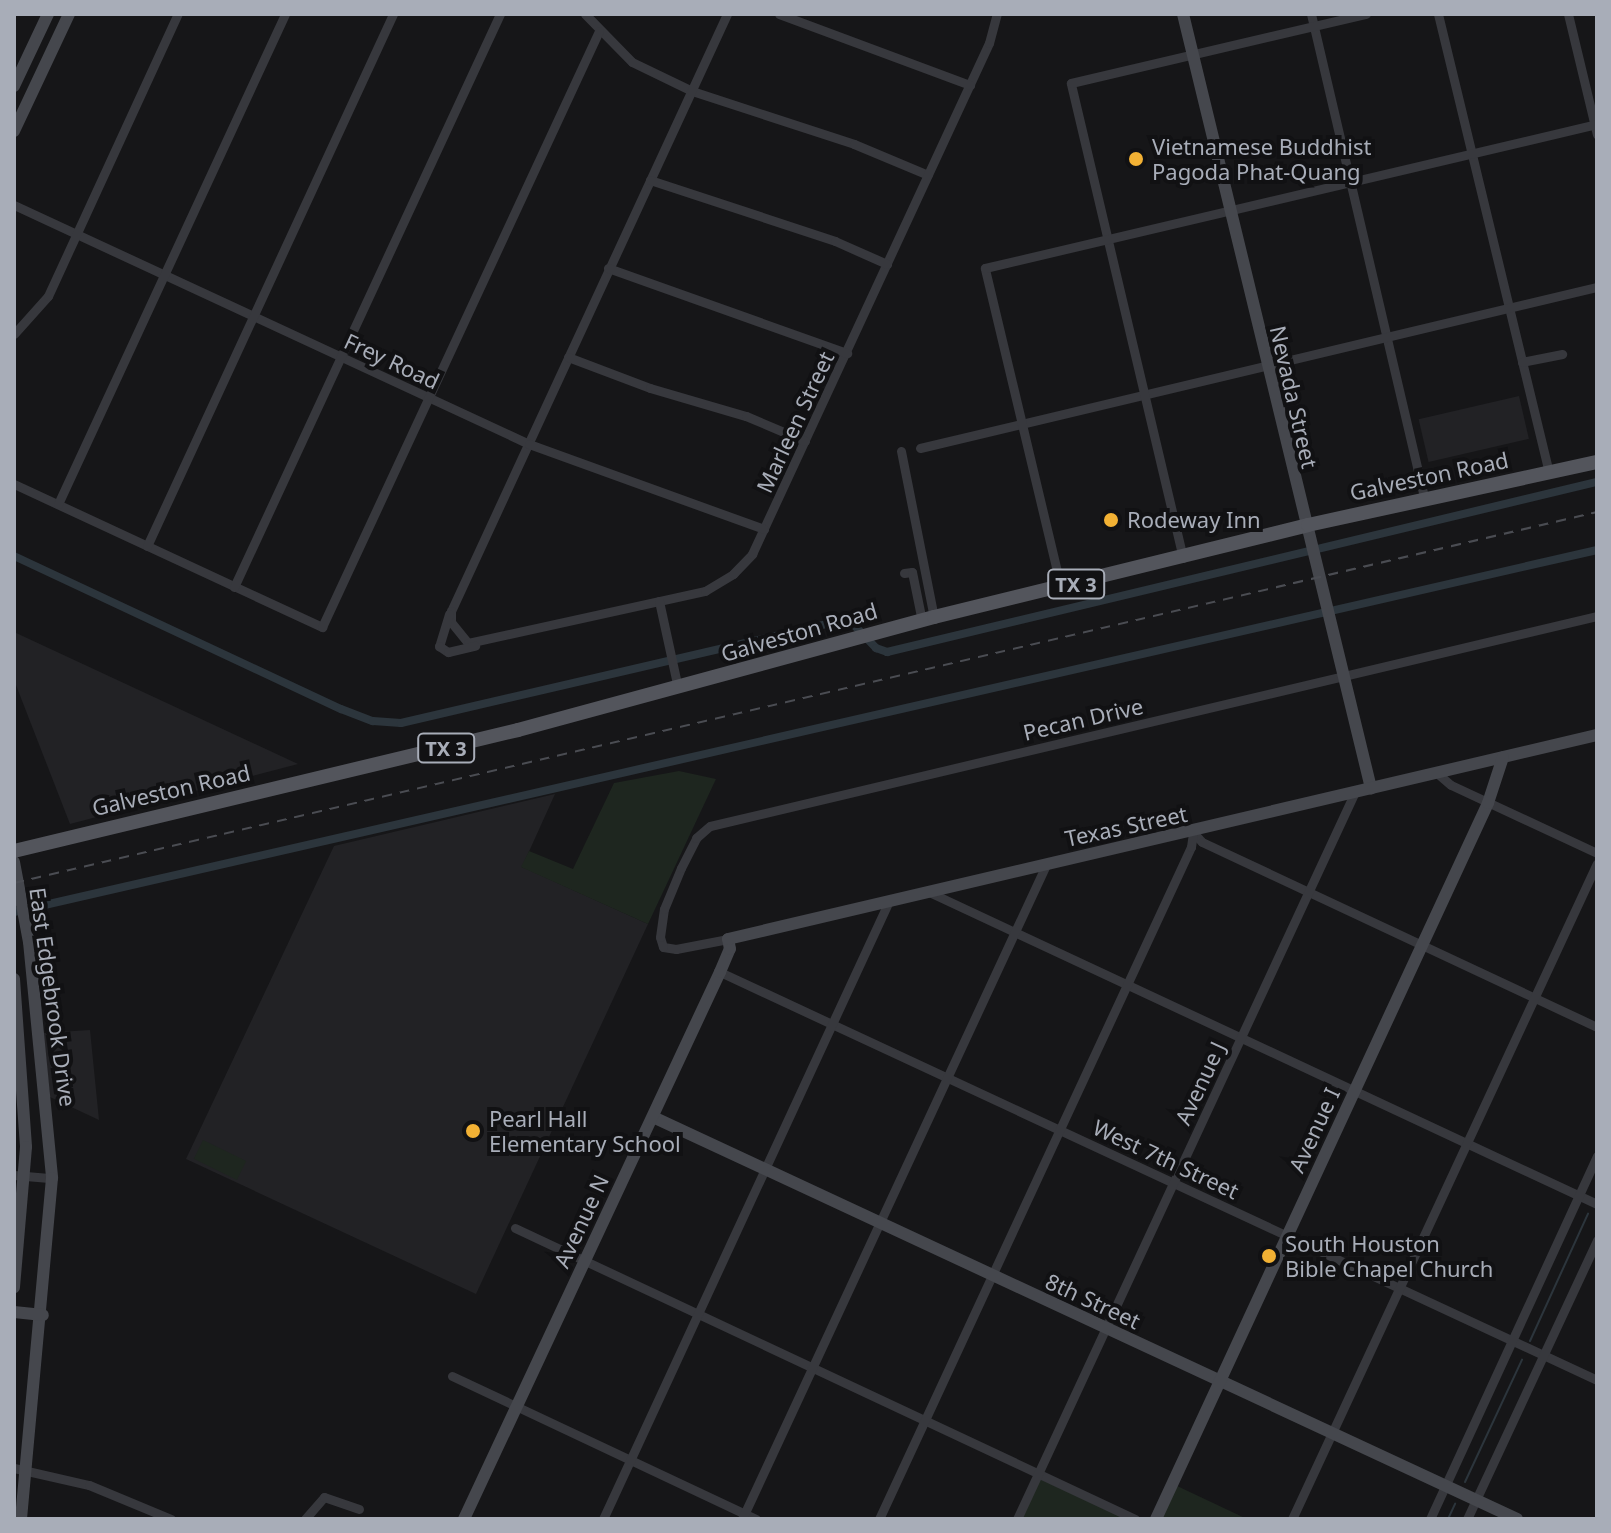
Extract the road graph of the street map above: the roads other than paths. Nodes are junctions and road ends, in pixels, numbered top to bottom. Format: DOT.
graph roads {
  1 [pos="48,14"];
  2 [pos="69,14"];
  3 [pos="178,14"];
  4 [pos="285,14"];
  5 [pos="393,14"];
  6 [pos="500,14"];
  7 [pos="585,14"];
  8 [pos="727,14"];
  9 [pos="779,14"];
  10 [pos="997,14"];
  11 [pos="1183,14"];
  12 [pos="1311,14"];
  13 [pos="1366,14"];
  14 [pos="1438,14"];
  15 [pos="1568,14"];
  16 [pos="1313,26"];
  17 [pos="40,31"];
  18 [pos="599,31"];
  19 [pos="57,38"];
  20 [pos="1192,55"];
  21 [pos="970,85"];
  22 [pos="14,86"];
  23 [pos="692,91"];
  24 [pos="1596,128"];
  25 [pos="14,131"];
  26 [pos="1472,153"];
  27 [pos="928,175"];
  28 [pos="650,180"];
  29 [pos="1350,182"];
  30 [pos="14,205"];
  31 [pos="1229,210"];
  32 [pos="75,234"];
  33 [pos="1108,239"];
  34 [pos="887,264"];
  35 [pos="608,268"];
  36 [pos="164,275"];
  37 [pos="1597,287"];
  38 [pos="1509,308"];
  39 [pos="253,317"];
  40 [pos="14,334"];
  41 [pos="1389,338"];
  42 [pos="847,353"];
  43 [pos="1562,354"];
  44 [pos="341,357"];
  45 [pos="568,357"];
  46 [pos="1522,362"];
  47 [pos="1266,365"];
  48 [pos="1145,394"];
  49 [pos="429,398"];
  50 [pos="1021,423"];
  51 [pos="805,441"];
  52 [pos="529,444"];
  53 [pos="920,448"];
  54 [pos="901,451"];
  55 [pos="1597,462"];
  56 [pos="1549,473"];
  57 [pos="14,484"];
  58 [pos="1425,501"];
  59 [pos="58,504"];
  60 [pos="1308,525"];
  61 [pos="764,529"];
  62 [pos="147,546"];
  63 [pos="1183,558"];
  64 [pos="904,573"];
  65 [pos="234,587"];
  66 [pos="1061,588"];
  67 [pos="659,601"];
  68 [pos="451,611"];
  69 [pos="1597,616"];
  70 [pos="928,619"];
  71 [pos="483,643"];
  72 [pos="1345,676"];
  73 [pos="678,688"];
  74 [pos="1597,735"];
  75 [pos="1503,757"];
  76 [pos="1437,773"];
  77 [pos="1371,788"];
  78 [pos="1355,792"];
  79 [pos="1488,803"];
  80 [pos="1193,832"];
  81 [pos="14,851"];
  82 [pos="1597,853"];
  83 [pos="14,862"];
  84 [pos="1597,863"];
  85 [pos="1046,865"];
  86 [pos="929,892"];
  87 [pos="1309,892"];
  88 [pos="888,903"];
  89 [pos="1014,932"];
  90 [pos="728,939"];
  91 [pos="1422,945"];
  92 [pos="663,947"];
  93 [pos="720,972"];
  94 [pos="14,979"];
  95 [pos="1127,985"];
  96 [pos="1535,998"];
  97 [pos="37,1020"];
  98 [pos="16,1022"];
  99 [pos="832,1023"];
  100 [pos="1597,1027"];
  101 [pos="1241,1038"];
  102 [pos="946,1078"];
  103 [pos="1354,1091"];
  104 [pos="653,1117"];
  105 [pos="1060,1130"];
  106 [pos="1467,1143"];
  107 [pos="1597,1156"];
  108 [pos="764,1170"];
  109 [pos="19,1175"];
  110 [pos="52,1178"];
  111 [pos="1174,1183"];
  112 [pos="1579,1196"];
  113 [pos="1597,1204"];
  114 [pos="880,1223"];
  115 [pos="515,1228"];
  116 [pos="1287,1235"];
  117 [pos="1597,1240"];
  118 [pos="584,1260"];
  119 [pos="992,1276"];
  120 [pos="14,1287"];
  121 [pos="1401,1289"];
  122 [pos="14,1312"];
  123 [pos="698,1313"];
  124 [pos="43,1315"];
  125 [pos="1106,1329"];
  126 [pos="1512,1341"];
  127 [pos="1543,1355"];
  128 [pos="813,1366"];
  129 [pos="452,1376"];
  130 [pos="1597,1380"];
  131 [pos="1219,1381"];
  132 [pos="516,1406"];
  133 [pos="925,1419"];
  134 [pos="1332,1434"];
  135 [pos="630,1460"];
  136 [pos="20,1469"];
  137 [pos="1038,1474"];
  138 [pos="1445,1486"];
  139 [pos="1476,1500"];
  140 [pos="359,1509"];
  141 [pos="743,1516"];
  142 [pos="21,1519"];
  143 [pos="171,1519"];
  144 [pos="305,1519"];
  145 [pos="464,1519"];
  146 [pos="603,1519"];
  147 [pos="756,1519"];
  148 [pos="879,1519"];
  149 [pos="1017,1519"];
  150 [pos="1135,1519"];
  151 [pos="1156,1519"];
  152 [pos="1292,1519"];
  153 [pos="1430,1519"];
  154 [pos="1467,1519"];
  155 [pos="1517,1519"];
  1 -- 17 [label="street"];
  2 -- 19 [label="street"];
  3 -- 32 [label="street"];
  4 -- 36 [label="street"];
  5 -- 39 [label="street"];
  6 -- 44 [label="street"];
  7 -- 18 [label="street"];
  8 -- 23 [label="street"];
  9 -- 21 [label="street"];
  10 -- 21 [label="street, Marleen Street"];
  11 -- 20 [label="street, Nevada Street"];
  12 -- 16 [label="street"];
  13 -- 16 [label="street"];
  14 -- 26 [label="street"];
  15 -- 24 [label="street"];
  16 -- 20 [label="street"];
  16 -- 29 [label="street"];
  17 -- 19 [label="street"];
  17 -- 22 [label="street"];
  18 -- 23 [label="street"];
  18 -- 49 [label="street"];
  19 -- 25 [label="street"];
  20 -- 31 [label="street, Nevada Street"];
  20 -- 33 [label="street"];
  21 -- 27 [label="street, Marleen Street"];
  23 -- 27 [label="street"];
  23 -- 28 [label="street"];
  24 -- 26 [label="street"];
  26 -- 29 [label="street"];
  26 -- 38 [label="street"];
  27 -- 34 [label="street, Marleen Street"];
  28 -- 34 [label="street"];
  28 -- 35 [label="street"];
  29 -- 31 [label="street"];
  29 -- 41 [label="street"];
  30 -- 32 [label="street, Frey Road"];
  31 -- 33 [label="street"];
  31 -- 47 [label="street, Nevada Street"];
  32 -- 36 [label="street, Frey Road"];
  32 -- 40 [label="street"];
  33 -- 48 [label="street"];
  33 -- 50 [label="street"];
  34 -- 42 [label="street, Marleen Street"];
  35 -- 42 [label="street"];
  35 -- 45 [label="street"];
  36 -- 39 [label="street, Frey Road"];
  36 -- 59 [label="street"];
  37 -- 38 [label="street"];
  38 -- 41 [label="street"];
  38 -- 46 [label="street"];
  39 -- 44 [label="street, Frey Road"];
  39 -- 62 [label="street"];
  41 -- 47 [label="street"];
  41 -- 58 [label="street"];
  42 -- 51 [label="street, Marleen Street"];
  43 -- 46 [label="street"];
  44 -- 49 [label="street, Frey Road"];
  44 -- 65 [label="street"];
  45 -- 51 [label="street"];
  45 -- 52 [label="street"];
  46 -- 56 [label="street"];
  47 -- 48 [label="street"];
  47 -- 60 [label="street, Nevada Street"];
  48 -- 50 [label="street"];
  48 -- 63 [label="street"];
  49 -- 52 [label="street, Frey Road"];
  49 -- 65 [label="street"];
  50 -- 53 [label="street"];
  50 -- 66 [label="street"];
  51 -- 61 [label="street, Marleen Street"];
  52 -- 61 [label="street, Frey Road"];
  52 -- 68 [label="street"];
  54 -- 70 [label="street"];
  55 -- 56 [label="main road, Galveston Road / TX 3"];
  56 -- 58 [label="main road, Galveston Road / TX 3"];
  57 -- 59 [label="street"];
  58 -- 60 [label="main road, Galveston Road / TX 3"];
  59 -- 62 [label="street"];
  60 -- 63 [label="main road, Galveston Road / TX 3"];
  60 -- 72 [label="street, Nevada Street"];
  61 -- 67 [label="street, Marleen Street"];
  62 -- 65 [label="street"];
  63 -- 66 [label="main road, Galveston Road / TX 3"];
  64 -- 70 [label="street"];
  66 -- 70 [label="main road, Galveston Road / TX 3"];
  67 -- 71 [label="street, Marleen Street"];
  67 -- 73 [label="street"];
  68 -- 71 [label="street"];
  68 -- 71 [label="street, Marleen Street"];
  69 -- 72 [label="street, Pecan Drive"];
  70 -- 73 [label="main road, Galveston Road / TX 3"];
  72 -- 77 [label="street, Nevada Street"];
  72 -- 92 [label="street, Pecan Drive"];
  73 -- 81 [label="main road, Galveston Road / TX 3"];
  74 -- 75 [label="street, Texas Street"];
  75 -- 76 [label="street, Texas Street"];
  75 -- 79 [label="street, Avenue I"];
  76 -- 77 [label="street, Texas Street"];
  76 -- 79 [label="street"];
  77 -- 78 [label="street, Texas Street"];
  78 -- 80 [label="street, Texas Street"];
  78 -- 87 [label="street, Avenue J"];
  79 -- 82 [label="street"];
  79 -- 91 [label="street, Avenue I"];
  80 -- 85 [label="street, Texas Street"];
  80 -- 87 [label="street"];
  80 -- 95 [label="street"];
  83 -- 97 [label="street, East Edgebrook Drive"];
  84 -- 96 [label="street"];
  85 -- 86 [label="street, Texas Street"];
  85 -- 89 [label="street"];
  86 -- 88 [label="street, Texas Street"];
  86 -- 89 [label="street"];
  87 -- 91 [label="street"];
  87 -- 101 [label="street, Avenue J"];
  88 -- 90 [label="street, Texas Street"];
  88 -- 99 [label="street"];
  89 -- 95 [label="street"];
  89 -- 102 [label="street"];
  90 -- 92 [label="street, Texas Street"];
  90 -- 93 [label="street, Avenue N"];
  91 -- 96 [label="street"];
  91 -- 103 [label="street, Avenue I"];
  93 -- 99 [label="street, West 7th Street"];
  93 -- 104 [label="street, Avenue N"];
  94 -- 98 [label="street, East Edgebrook Drive"];
  95 -- 101 [label="street"];
  95 -- 105 [label="street"];
  96 -- 100 [label="street"];
  96 -- 106 [label="street"];
  97 -- 98 [label="street"];
  97 -- 110 [label="street, East Edgebrook Drive"];
  98 -- 109 [label="street, East Edgebrook Drive"];
  99 -- 102 [label="street, West 7th Street"];
  99 -- 108 [label="street"];
  101 -- 103 [label="street"];
  101 -- 111 [label="street, Avenue J"];
  102 -- 105 [label="street, West 7th Street"];
  102 -- 114 [label="street"];
  103 -- 106 [label="street"];
  103 -- 116 [label="street, Avenue I"];
  104 -- 108 [label="street, 8th Street"];
  104 -- 118 [label="street, Avenue N"];
  105 -- 111 [label="street, West 7th Street"];
  105 -- 119 [label="street"];
  106 -- 112 [label="street"];
  106 -- 121 [label="street"];
  107 -- 112 [label="street"];
  108 -- 114 [label="street, 8th Street"];
  108 -- 123 [label="street"];
  109 -- 110 [label="street"];
  109 -- 120 [label="street, East Edgebrook Drive"];
  110 -- 124 [label="street, East Edgebrook Drive"];
  111 -- 116 [label="street, West 7th Street"];
  111 -- 125 [label="street, Avenue J"];
  112 -- 113 [label="street"];
  112 -- 126 [label="street"];
  114 -- 119 [label="street, 8th Street"];
  114 -- 128 [label="street"];
  115 -- 118 [label="street"];
  116 -- 121 [label="street, West 7th Street"];
  116 -- 131 [label="street, Avenue I"];
  117 -- 127 [label="street"];
  118 -- 123 [label="street"];
  118 -- 132 [label="street, Avenue N"];
  119 -- 125 [label="street, 8th Street"];
  119 -- 133 [label="street"];
  121 -- 126 [label="street, West 7th Street"];
  121 -- 134 [label="street"];
  122 -- 124 [label="street"];
  123 -- 128 [label="street"];
  123 -- 135 [label="street"];
  124 -- 136 [label="street, East Edgebrook Drive"];
  125 -- 131 [label="street, 8th Street"];
  125 -- 137 [label="street, Avenue J"];
  126 -- 127 [label="street, West 7th Street"];
  126 -- 138 [label="street"];
  127 -- 130 [label="street, West 7th Street"];
  127 -- 139 [label="street"];
  128 -- 133 [label="street"];
  128 -- 141 [label="street"];
  129 -- 132 [label="street"];
  131 -- 134 [label="street, 8th Street"];
  131 -- 151 [label="street, Avenue I"];
  132 -- 135 [label="street"];
  132 -- 145 [label="street, Avenue N"];
  133 -- 137 [label="street"];
  133 -- 148 [label="street"];
  134 -- 138 [label="street, 8th Street"];
  134 -- 152 [label="street"];
  135 -- 141 [label="street"];
  135 -- 146 [label="street"];
  136 -- 142 [label="street, East Edgebrook Drive"];
  136 -- 143 [label="street"];
  137 -- 149 [label="street, Avenue J"];
  137 -- 150 [label="street"];
  138 -- 139 [label="street, 8th Street"];
  138 -- 153 [label="street"];
  139 -- 154 [label="street"];
  139 -- 155 [label="street, 8th Street"];
  140 -- 144 [label="street"];
  141 -- 147 [label="street"];
}
